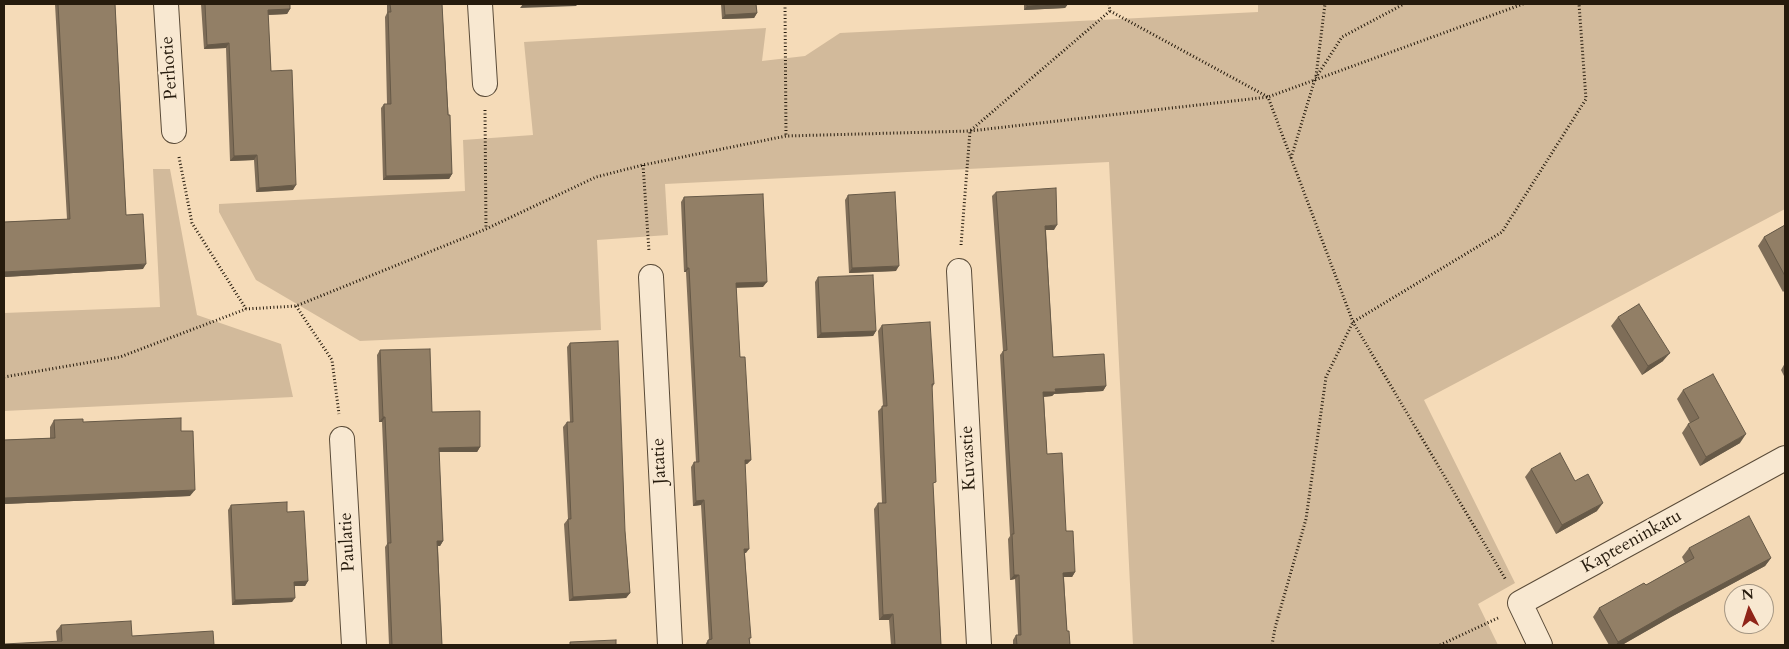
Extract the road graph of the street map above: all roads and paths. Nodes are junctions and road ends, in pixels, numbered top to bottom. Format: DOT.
graph roads {
  1 [pos="166,4"];
  2 [pos="480,4"];
  3 [pos="785,4"];
  4 [pos="1109,4"];
  5 [pos="1325,4"];
  6 [pos="1404,4"];
  7 [pos="1523,4"];
  8 [pos="1579,4"];
  9 [pos="1110,11"];
  10 [pos="1315,79"];
  11 [pos="484,84"];
  12 [pos="1268,97"];
  13 [pos="174,131"];
  14 [pos="970,131"];
  15 [pos="786,136"];
  16 [pos="1291,158"];
  17 [pos="643,165"];
  18 [pos="486,228"];
  19 [pos="959,271"];
  20 [pos="651,277"];
  21 [pos="296,306"];
  22 [pos="246,309"];
  23 [pos="1354,322"];
  24 [pos="4,377"];
  25 [pos="342,439"];
  26 [pos="1785,458"];
  27 [pos="1520,603"];
  28 [pos="354,645"];
  29 [pos="670,645"];
  30 [pos="979,645"];
  31 [pos="1272,645"];
  32 [pos="1440,645"];
  33 [pos="1540,645"];
  1 -- 13 [label="street, Perhotie"];
  2 -- 11 [label="street"];
  3 -- 15 [label="path"];
  4 -- 9 [label="path"];
  5 -- 10 [label="path"];
  6 -- 10 [label="path"];
  7 -- 10 [label="path"];
  8 -- 23 [label="path"];
  9 -- 12 [label="path"];
  9 -- 14 [label="path"];
  10 -- 12 [label="path"];
  10 -- 16 [label="path"];
  11 -- 18 [label="path"];
  12 -- 14 [label="path"];
  12 -- 16 [label="path"];
  13 -- 22 [label="path"];
  14 -- 15 [label="path"];
  14 -- 19 [label="path"];
  15 -- 17 [label="path"];
  16 -- 23 [label="path"];
  17 -- 18 [label="path"];
  17 -- 20 [label="path"];
  18 -- 21 [label="path"];
  19 -- 30 [label="street, Kuvastie"];
  20 -- 29 [label="street, Jatatie"];
  21 -- 22 [label="path"];
  21 -- 25 [label="path"];
  22 -- 24 [label="path"];
  23 -- 27 [label="path"];
  23 -- 31 [label="path"];
  25 -- 28 [label="street, Paulatie"];
  26 -- 27 [label="street, Kapteeninkatu"];
  27 -- 32 [label="path"];
  27 -- 33 [label="street"];
}
